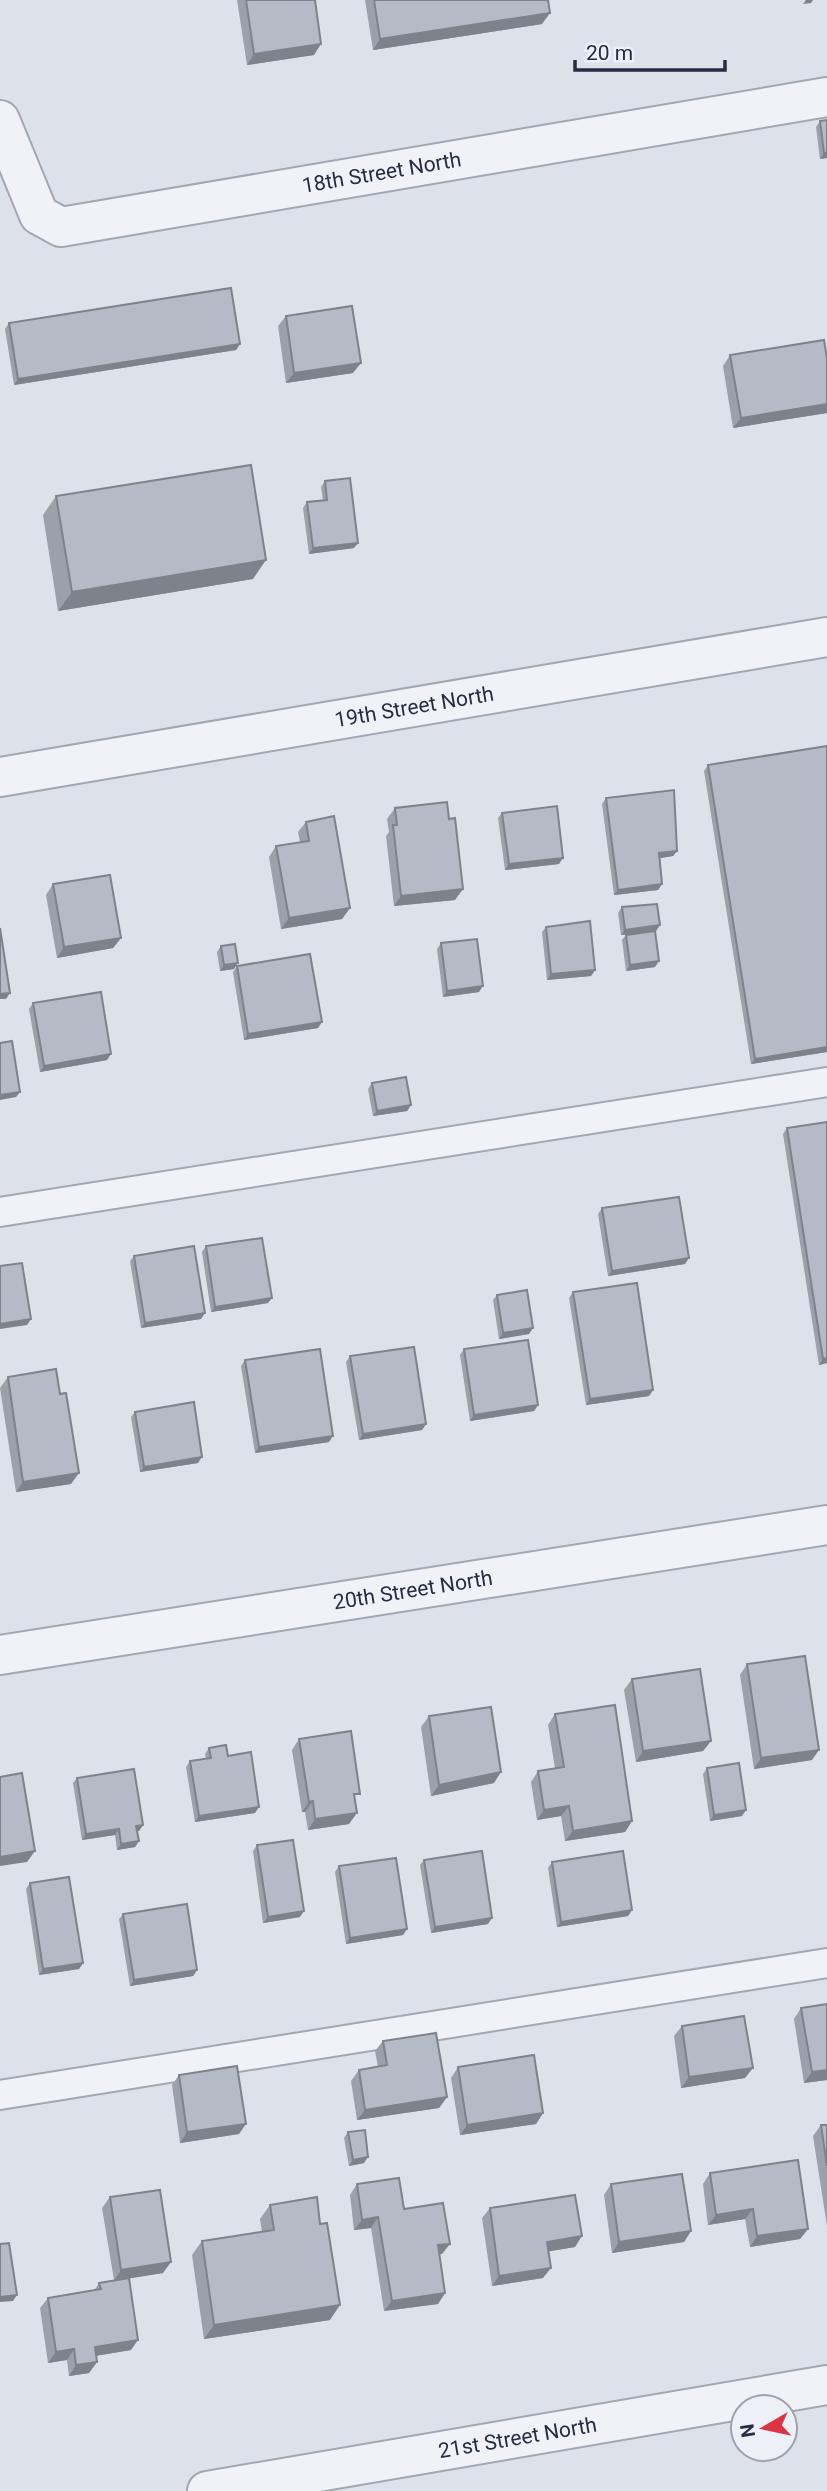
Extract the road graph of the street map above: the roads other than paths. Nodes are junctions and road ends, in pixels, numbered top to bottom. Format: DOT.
graph roads {
  1 [pos="827,97"];
  2 [pos="0,120"];
  3 [pos="827,638"];
  4 [pos="0,777"];
  5 [pos="827,1082"];
  6 [pos="0,1212"];
  7 [pos="827,1525"];
  8 [pos="0,1656"];
  9 [pos="827,1963"];
  10 [pos="0,2095"];
  11 [pos="827,2385"];
  12 [pos="207,2491"];
  1 -- 2 [label="street, 18th Street North"];
  3 -- 4 [label="street, 19th Street North"];
  5 -- 6 [label="lane"];
  7 -- 8 [label="street, 20th Street North"];
  9 -- 10 [label="lane"];
  11 -- 12 [label="street, 21st Street North"];
}
